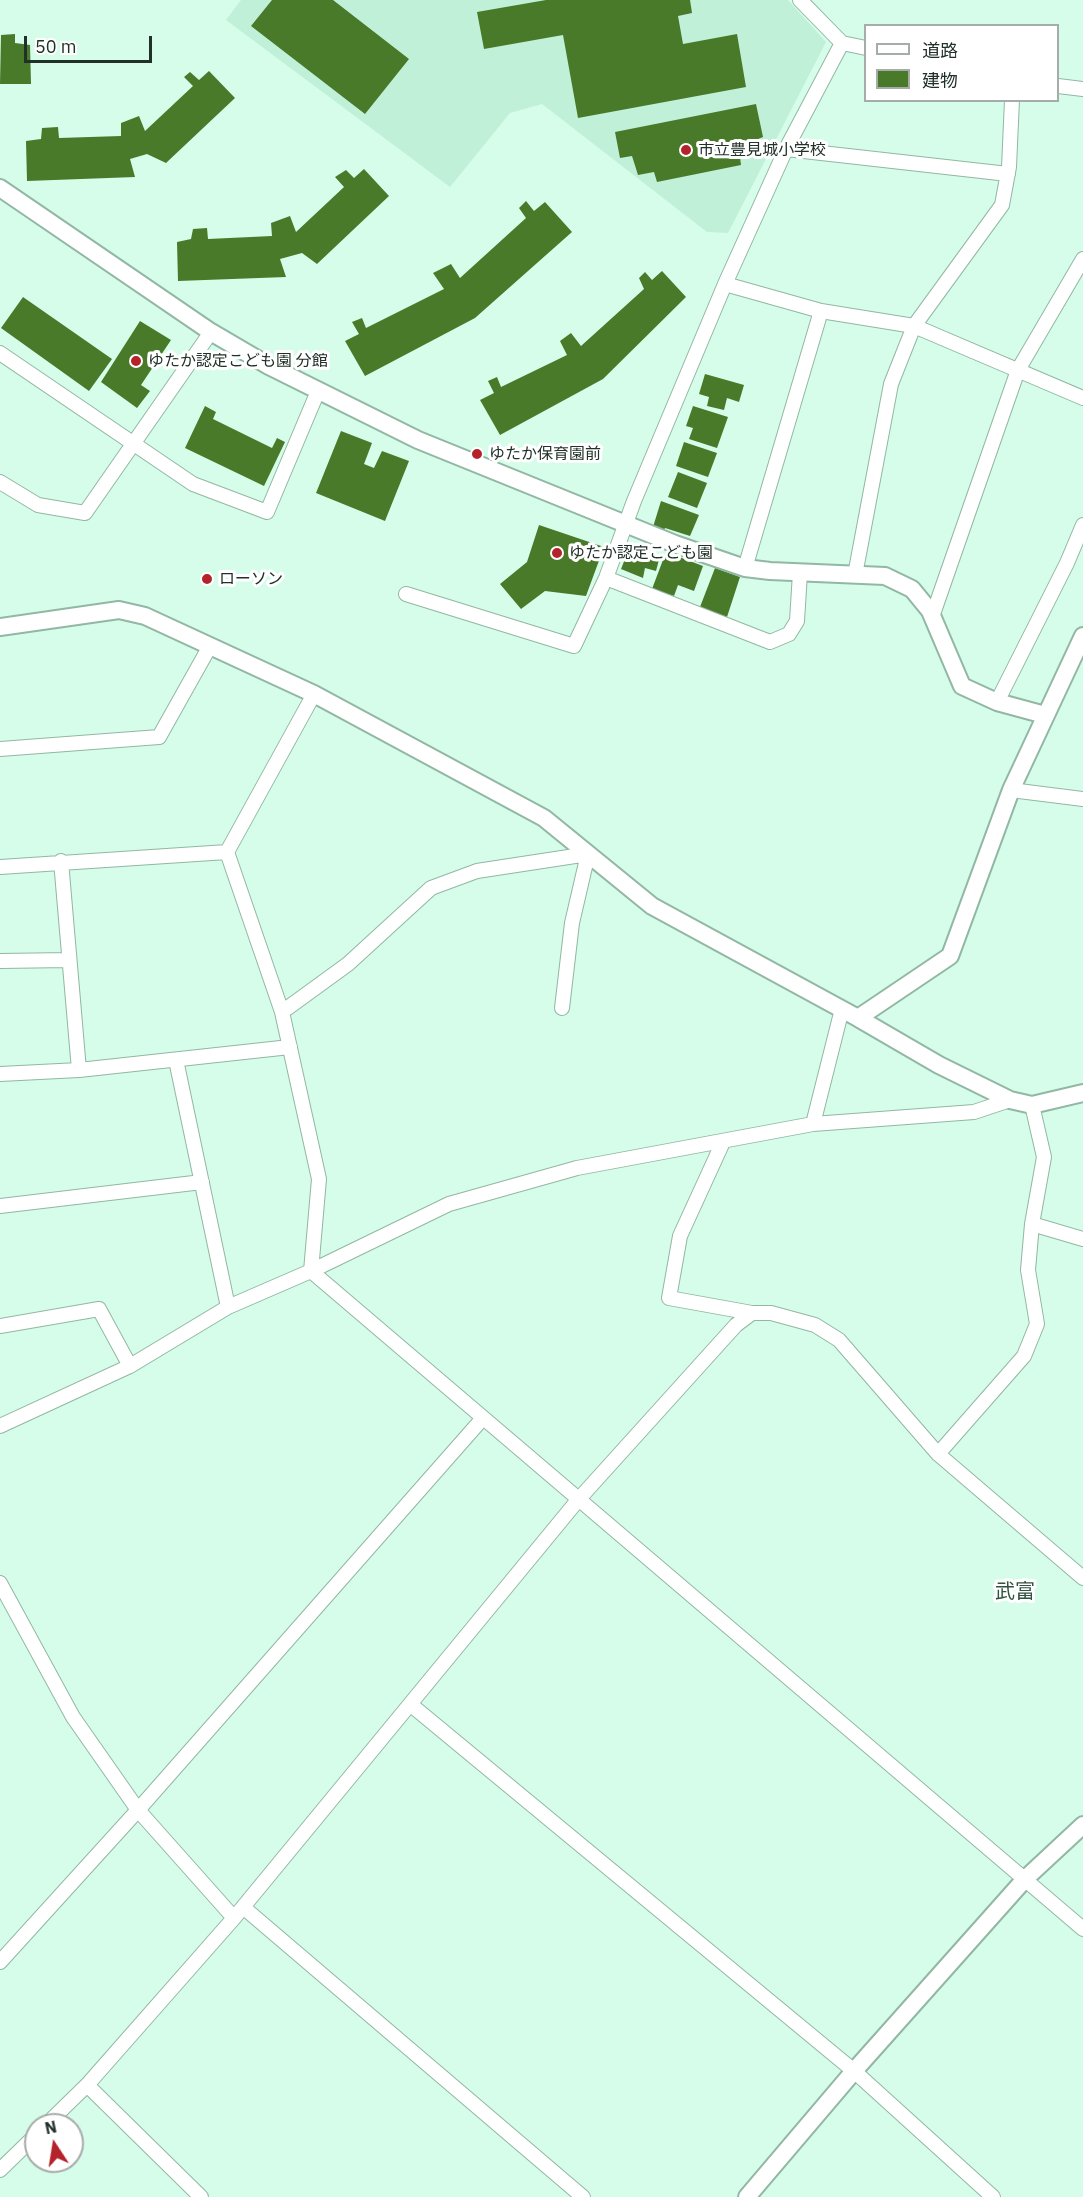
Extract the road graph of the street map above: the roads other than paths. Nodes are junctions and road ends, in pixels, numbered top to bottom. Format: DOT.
graph roads {
  1 [pos="800,0"];
  2 [pos="842,43"];
  3 [pos="864,48"];
  4 [pos="1059,86"];
  5 [pos="1083,89"];
  6 [pos="1012,102"];
  7 [pos="786,149"];
  8 [pos="1008,174"];
  9 [pos="0,189"];
  10 [pos="1083,259"];
  11 [pos="724,284"];
  12 [pos="821,311"];
  13 [pos="914,326"];
  14 [pos="211,332"];
  15 [pos="0,353"];
  16 [pos="1018,370"];
  17 [pos="318,391"];
  18 [pos="1083,398"];
  19 [pos="133,444"];
  20 [pos="0,482"];
  21 [pos="627,524"];
  22 [pos="1083,525"];
  23 [pos="745,567"];
  24 [pos="800,573"];
  25 [pos="855,575"];
  26 [pos="606,578"];
  27 [pos="406,594"];
  28 [pos="932,617"];
  29 [pos="0,627"];
  30 [pos="1083,636"];
  31 [pos="210,646"];
  32 [pos="314,694"];
  33 [pos="997,702"];
  34 [pos="1045,715"];
  35 [pos="0,749"];
  36 [pos="1011,789"];
  37 [pos="1083,799"];
  38 [pos="227,852"];
  39 [pos="588,854"];
  40 [pos="61,861"];
  41 [pos="0,867"];
  42 [pos="69,960"];
  43 [pos="0,961"];
  44 [pos="562,1008"];
  45 [pos="842,1009"];
  46 [pos="282,1012"];
  47 [pos="858,1018"];
  48 [pos="290,1047"];
  49 [pos="176,1060"];
  50 [pos="79,1070"];
  51 [pos="0,1074"];
  52 [pos="1083,1093"];
  53 [pos="1010,1100"];
  54 [pos="1032,1105"];
  55 [pos="813,1124"];
  56 [pos="723,1142"];
  57 [pos="202,1182"];
  58 [pos="0,1206"];
  59 [pos="1032,1224"];
  60 [pos="1083,1239"];
  61 [pos="311,1271"];
  62 [pos="228,1307"];
  63 [pos="752,1313"];
  64 [pos="0,1326"];
  65 [pos="130,1366"];
  66 [pos="483,1418"];
  67 [pos="0,1426"];
  68 [pos="938,1455"];
  69 [pos="578,1500"];
  70 [pos="1083,1578"];
  71 [pos="0,1583"];
  72 [pos="410,1704"];
  73 [pos="138,1810"];
  74 [pos="1083,1825"];
  75 [pos="1025,1879"];
  76 [pos="238,1912"];
  77 [pos="1083,1929"];
  78 [pos="0,1962"];
  79 [pos="854,2071"];
  80 [pos="87,2085"];
  81 [pos="58,2113"];
  82 [pos="24,2147"];
  83 [pos="0,2170"];
  84 [pos="201,2197"];
  85 [pos="583,2197"];
  86 [pos="747,2197"];
  87 [pos="993,2197"];
  1 -- 2 [label="street"];
  2 -- 3 [label="street"];
  2 -- 7 [label="street"];
  4 -- 5 [label="street"];
  6 -- 8 [label="street"];
  7 -- 8 [label="street"];
  7 -- 11 [label="street"];
  8 -- 13 [label="street"];
  9 -- 14 [label="street"];
  10 -- 16 [label="street"];
  11 -- 12 [label="street"];
  11 -- 21 [label="street"];
  12 -- 13 [label="street"];
  12 -- 23 [label="street"];
  13 -- 16 [label="street"];
  13 -- 25 [label="street"];
  14 -- 17 [label="street"];
  14 -- 19 [label="street"];
  15 -- 19 [label="street"];
  16 -- 18 [label="street"];
  16 -- 28 [label="street"];
  17 -- 19 [label="street"];
  17 -- 21 [label="street"];
  19 -- 20 [label="street"];
  21 -- 23 [label="street"];
  21 -- 26 [label="street"];
  22 -- 33 [label="street"];
  23 -- 24 [label="street"];
  24 -- 25 [label="street"];
  24 -- 26 [label="street"];
  25 -- 28 [label="street"];
  26 -- 27 [label="street"];
  28 -- 33 [label="street"];
  29 -- 31 [label="street"];
  30 -- 34 [label="street"];
  31 -- 32 [label="street"];
  31 -- 35 [label="street"];
  32 -- 38 [label="street"];
  32 -- 39 [label="street"];
  33 -- 34 [label="street"];
  34 -- 36 [label="street"];
  36 -- 37 [label="street"];
  36 -- 47 [label="street"];
  38 -- 40 [label="street"];
  38 -- 46 [label="street"];
  39 -- 44 [label="street"];
  39 -- 45 [label="street"];
  39 -- 46 [label="street"];
  40 -- 41 [label="street"];
  40 -- 42 [label="street"];
  42 -- 43 [label="street"];
  42 -- 50 [label="street"];
  45 -- 47 [label="street"];
  45 -- 55 [label="street"];
  46 -- 48 [label="street"];
  47 -- 53 [label="street"];
  48 -- 49 [label="street"];
  48 -- 61 [label="street"];
  49 -- 50 [label="street"];
  49 -- 57 [label="street"];
  50 -- 51 [label="street"];
  52 -- 54 [label="street"];
  53 -- 54 [label="street"];
  53 -- 55 [label="street"];
  54 -- 59 [label="street"];
  55 -- 56 [label="street"];
  56 -- 61 [label="street"];
  56 -- 63 [label="street"];
  57 -- 58 [label="street"];
  57 -- 62 [label="street"];
  59 -- 60 [label="street"];
  59 -- 68 [label="street"];
  61 -- 62 [label="street"];
  61 -- 66 [label="street"];
  62 -- 65 [label="street"];
  63 -- 68 [label="street"];
  63 -- 69 [label="street"];
  64 -- 65 [label="street"];
  65 -- 67 [label="street"];
  66 -- 69 [label="street"];
  66 -- 73 [label="street"];
  68 -- 70 [label="street"];
  69 -- 72 [label="street"];
  69 -- 75 [label="street"];
  71 -- 73 [label="street"];
  72 -- 76 [label="street"];
  72 -- 79 [label="street"];
  73 -- 76 [label="street"];
  73 -- 78 [label="street"];
  74 -- 75 [label="street"];
  75 -- 77 [label="street"];
  75 -- 79 [label="street"];
  76 -- 80 [label="street"];
  76 -- 85 [label="street"];
  79 -- 86 [label="street"];
  79 -- 87 [label="street"];
  80 -- 81 [label="street"];
  80 -- 84 [label="street"];
  82 -- 83 [label="street"];
}
